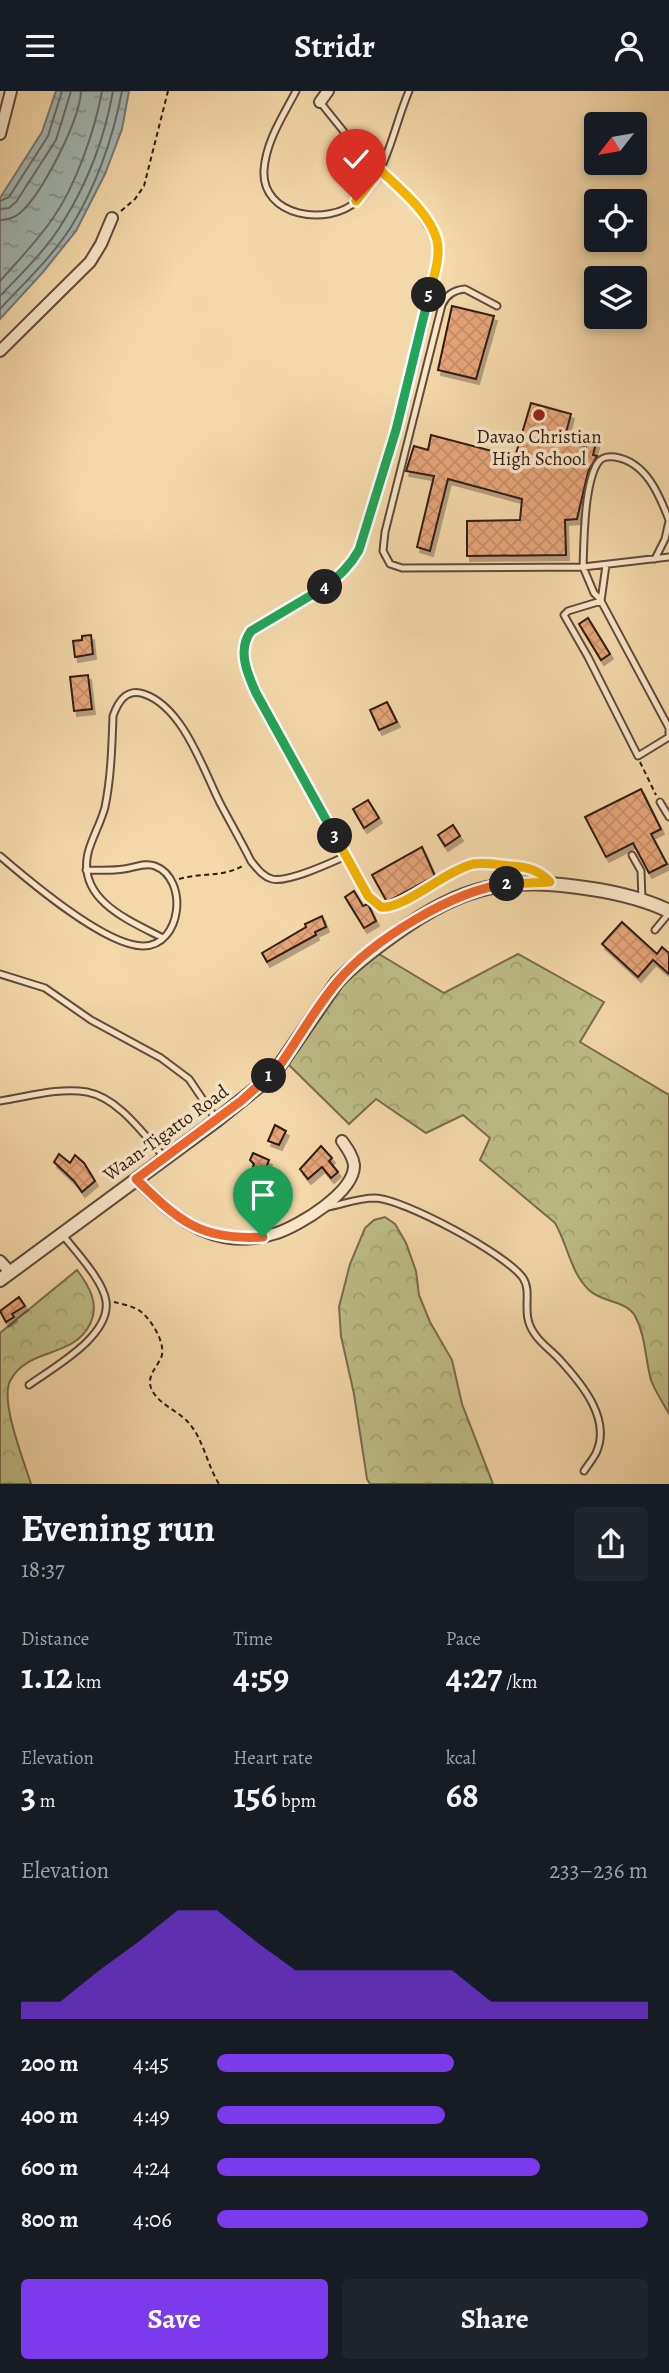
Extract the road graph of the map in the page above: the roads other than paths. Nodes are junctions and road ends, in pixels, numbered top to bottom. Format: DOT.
graph roads {
  1 [pos="11,91"];
  2 [pos="296,91"];
  3 [pos="328,91"];
  4 [pos="409,91"];
  5 [pos="320,102"];
  6 [pos="0,134"];
  7 [pos="380,170"];
  8 [pos="112,218"];
  9 [pos="497,306"];
  10 [pos="0,351"];
  11 [pos="669,520"];
  12 [pos="669,557"];
  13 [pos="655,559"];
  14 [pos="606,565"];
  15 [pos="583,567"];
  16 [pos="600,600"];
  17 [pos="669,728"];
  18 [pos="660,802"];
  19 [pos="669,817"];
  20 [pos="632,855"];
  21 [pos="0,856"];
  22 [pos="346,856"];
  23 [pos="86,870"];
  24 [pos="550,882"];
  25 [pos="642,900"];
  26 [pos="669,912"];
  27 [pos="655,930"];
  28 [pos="163,938"];
  29 [pos="0,974"];
  30 [pos="0,1101"];
  31 [pos="217,1120"];
  32 [pos="342,1141"];
  33 [pos="165,1158"];
  34 [pos="136,1179"];
  35 [pos="322,1209"];
  36 [pos="62,1233"];
  37 [pos="0,1261"];
  38 [pos="5,1276"];
  39 [pos="29,1385"];
  40 [pos="584,1471"];
  1 -- 6 [label="street"];
  2 -- 7 [label="lane"];
  3 -- 5 [label="street"];
  4 -- 7 [label="lane"];
  5 -- 7 [label="lane"];
  7 -- 22 [label="lane"];
  8 -- 10 [label="street"];
  9 -- 15 [label="lane"];
  11 -- 13 [label="lane"];
  11 -- 15 [label="lane"];
  12 -- 13 [label="lane"];
  13 -- 14 [label="lane"];
  14 -- 15 [label="lane"];
  14 -- 16 [label="lane"];
  15 -- 16 [label="lane"];
  16 -- 17 [label="lane"];
  16 -- 17 [label="lane"];
  18 -- 19 [label="lane"];
  20 -- 25 [label="lane"];
  21 -- 28 [label="lane"];
  22 -- 23 [label="lane"];
  22 -- 24 [label="lane"];
  23 -- 28 [label="lane"];
  23 -- 28 [label="lane"];
  24 -- 25 [label="street, Waan-Tigatto Road"];
  24 -- 31 [label="street, Waan-Tigatto Road"];
  25 -- 26 [label="street, Waan-Tigatto Road"];
  26 -- 27 [label="lane"];
  29 -- 31 [label="lane"];
  30 -- 33 [label="lane"];
  31 -- 33 [label="street, Waan-Tigatto Road"];
  32 -- 35 [label="street"];
  33 -- 34 [label="street, Waan-Tigatto Road"];
  34 -- 35 [label="street"];
  34 -- 36 [label="street, Waan-Tigatto Road"];
  35 -- 40 [label="lane"];
  36 -- 38 [label="street, Waan-Tigatto Road"];
  36 -- 39 [label="lane"];
  37 -- 38 [label="street"];
}
